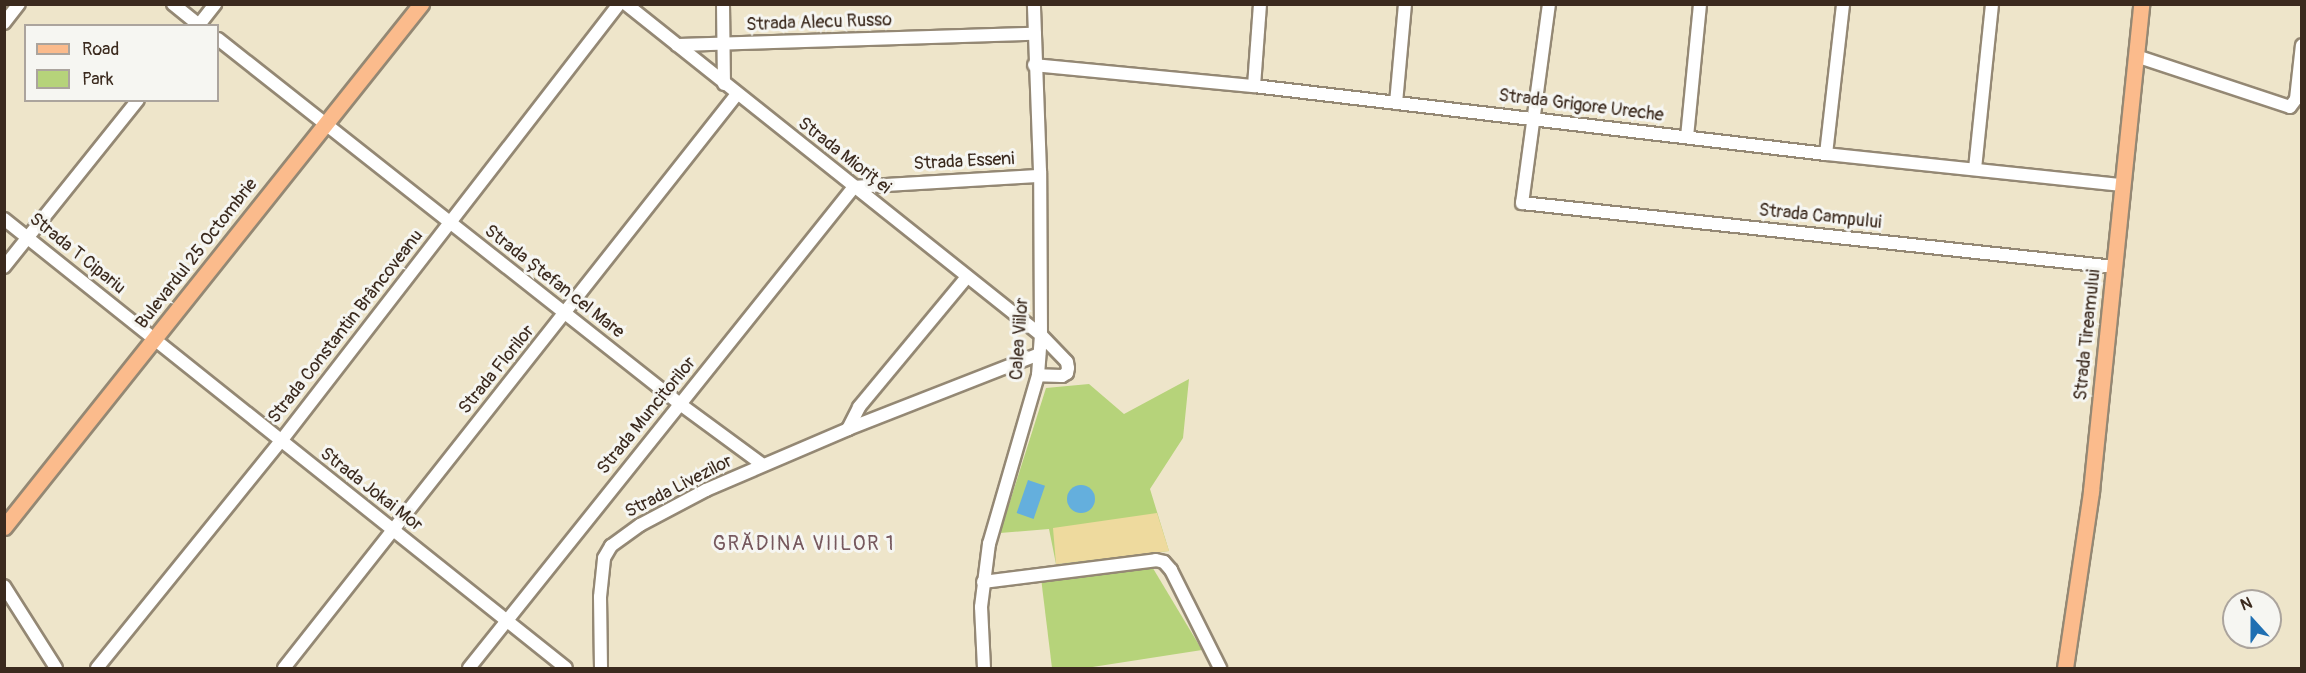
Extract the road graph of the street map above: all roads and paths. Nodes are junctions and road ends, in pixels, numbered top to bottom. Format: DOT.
graph roads {
  1 [pos="19,4"];
  2 [pos="173,4"];
  3 [pos="215,4"];
  4 [pos="421,4"];
  5 [pos="619,4"];
  6 [pos="626,4"];
  7 [pos="723,4"];
  8 [pos="1034,4"];
  9 [pos="1260,4"];
  10 [pos="1405,4"];
  11 [pos="1549,4"];
  12 [pos="1700,4"];
  13 [pos="1843,4"];
  14 [pos="1992,4"];
  15 [pos="2141,4"];
  16 [pos="4,23"];
  17 [pos="198,24"];
  18 [pos="200,24"];
  19 [pos="1035,34"];
  20 [pos="219,40"];
  21 [pos="677,45"];
  22 [pos="724,45"];
  23 [pos="2301,45"];
  24 [pos="2136,56"];
  25 [pos="1034,65"];
  26 [pos="724,84"];
  27 [pos="1254,86"];
  28 [pos="737,94"];
  29 [pos="136,102"];
  30 [pos="1396,103"];
  31 [pos="1533,118"];
  32 [pos="326,123"];
  33 [pos="1687,137"];
  34 [pos="1826,154"];
  35 [pos="1975,169"];
  36 [pos="1040,176"];
  37 [pos="2123,184"];
  38 [pos="854,187"];
  39 [pos="4,219"];
  40 [pos="450,222"];
  41 [pos="28,238"];
  42 [pos="4,267"];
  43 [pos="2115,267"];
  44 [pos="967,277"];
  45 [pos="566,314"];
  46 [pos="1041,335"];
  47 [pos="154,339"];
  48 [pos="1040,354"];
  49 [pos="1038,375"];
  50 [pos="680,404"];
  51 [pos="848,429"];
  52 [pos="281,441"];
  53 [pos="763,465"];
  54 [pos="4,527"];
  55 [pos="392,528"];
  56 [pos="983,582"];
  57 [pos="4,586"];
  58 [pos="508,620"];
  59 [pos="56,669"];
  60 [pos="97,669"];
  61 [pos="284,669"];
  62 [pos="469,669"];
  63 [pos="566,669"];
  64 [pos="601,669"];
  65 [pos="984,669"];
  66 [pos="1220,669"];
  67 [pos="2065,669"];
  1 -- 16 [label="street"];
  2 -- 17 [label="street"];
  3 -- 18 [label="street"];
  4 -- 32 [label="main road, Bulevardul 25 Octombrie"];
  5 -- 40 [label="street, Strada Constantin Brâncoveanu"];
  6 -- 21 [label="street, Strada Mioriței"];
  7 -- 22 [label="street"];
  8 -- 19 [label="street, Calea Viilor"];
  9 -- 27 [label="street"];
  10 -- 30 [label="street"];
  11 -- 31 [label="street"];
  12 -- 33 [label="street"];
  13 -- 34 [label="street"];
  14 -- 35 [label="street"];
  15 -- 24 [label="main road, Strada Tireamului"];
  19 -- 22 [label="street, Strada Alecu Russo"];
  19 -- 25 [label="street, Calea Viilor"];
  20 -- 32 [label="street, Strada Ștefan cel Mare"];
  21 -- 22 [label="street, Strada Alecu Russo"];
  21 -- 26 [label="street, Strada Mioriței"];
  22 -- 26 [label="street"];
  23 -- 24 [label="street"];
  24 -- 37 [label="main road, Strada Tireamului"];
  25 -- 27 [label="street, Strada Grigore Ureche"];
  25 -- 36 [label="street, Calea Viilor"];
  26 -- 28 [label="street, Strada Mioriței"];
  27 -- 30 [label="street, Strada Grigore Ureche"];
  28 -- 38 [label="street, Strada Mioriței"];
  28 -- 45 [label="street, Strada Florilor"];
  29 -- 41 [label="street"];
  30 -- 31 [label="street, Strada Grigore Ureche"];
  31 -- 33 [label="street, Strada Grigore Ureche"];
  31 -- 43 [label="street, Strada Campului"];
  32 -- 40 [label="street, Strada Ștefan cel Mare"];
  32 -- 47 [label="main road, Bulevardul 25 Octombrie"];
  33 -- 34 [label="street, Strada Grigore Ureche"];
  34 -- 35 [label="street, Strada Grigore Ureche"];
  35 -- 37 [label="street, Strada Grigore Ureche"];
  36 -- 38 [label="street, Strada Esseni"];
  36 -- 46 [label="street, Calea Viilor"];
  37 -- 43 [label="main road, Strada Tireamului"];
  38 -- 44 [label="street, Strada Mioriței"];
  38 -- 50 [label="street, Strada Muncitorilor"];
  39 -- 41 [label="street, Strada T Cipariu"];
  40 -- 45 [label="street, Strada Ștefan cel Mare"];
  40 -- 52 [label="street, Strada Constantin Brâncoveanu"];
  41 -- 42 [label="street"];
  41 -- 47 [label="street, Strada T Cipariu"];
  43 -- 67 [label="main road, Strada Tireamului"];
  44 -- 46 [label="street, Strada Mioriței"];
  44 -- 51 [label="street"];
  45 -- 50 [label="street, Strada Ștefan cel Mare"];
  45 -- 55 [label="street, Strada Florilor"];
  46 -- 48 [label="street, Calea Viilor"];
  46 -- 49 [label="street, Strada Mioriței"];
  47 -- 52 [label="street, Strada Jokai Mor"];
  47 -- 54 [label="main road, Bulevardul 25 Octombrie"];
  48 -- 49 [label="street, Calea Viilor"];
  48 -- 51 [label="street, Strada Livezilor"];
  49 -- 56 [label="street, Calea Viilor"];
  50 -- 53 [label="street, Strada Ștefan cel Mare"];
  50 -- 58 [label="street, Strada Muncitorilor"];
  51 -- 53 [label="street, Strada Livezilor"];
  52 -- 55 [label="street, Strada Jokai Mor"];
  52 -- 60 [label="street, Strada Constantin Brâncoveanu"];
  53 -- 64 [label="street, Strada Livezilor"];
  55 -- 58 [label="street, Strada Jokai Mor"];
  55 -- 61 [label="street, Strada Florilor"];
  56 -- 65 [label="street, Calea Viilor"];
  56 -- 66 [label="street"];
  57 -- 59 [label="street"];
  58 -- 62 [label="street, Strada Muncitorilor"];
  58 -- 63 [label="street, Strada Jokai Mor"];
}
